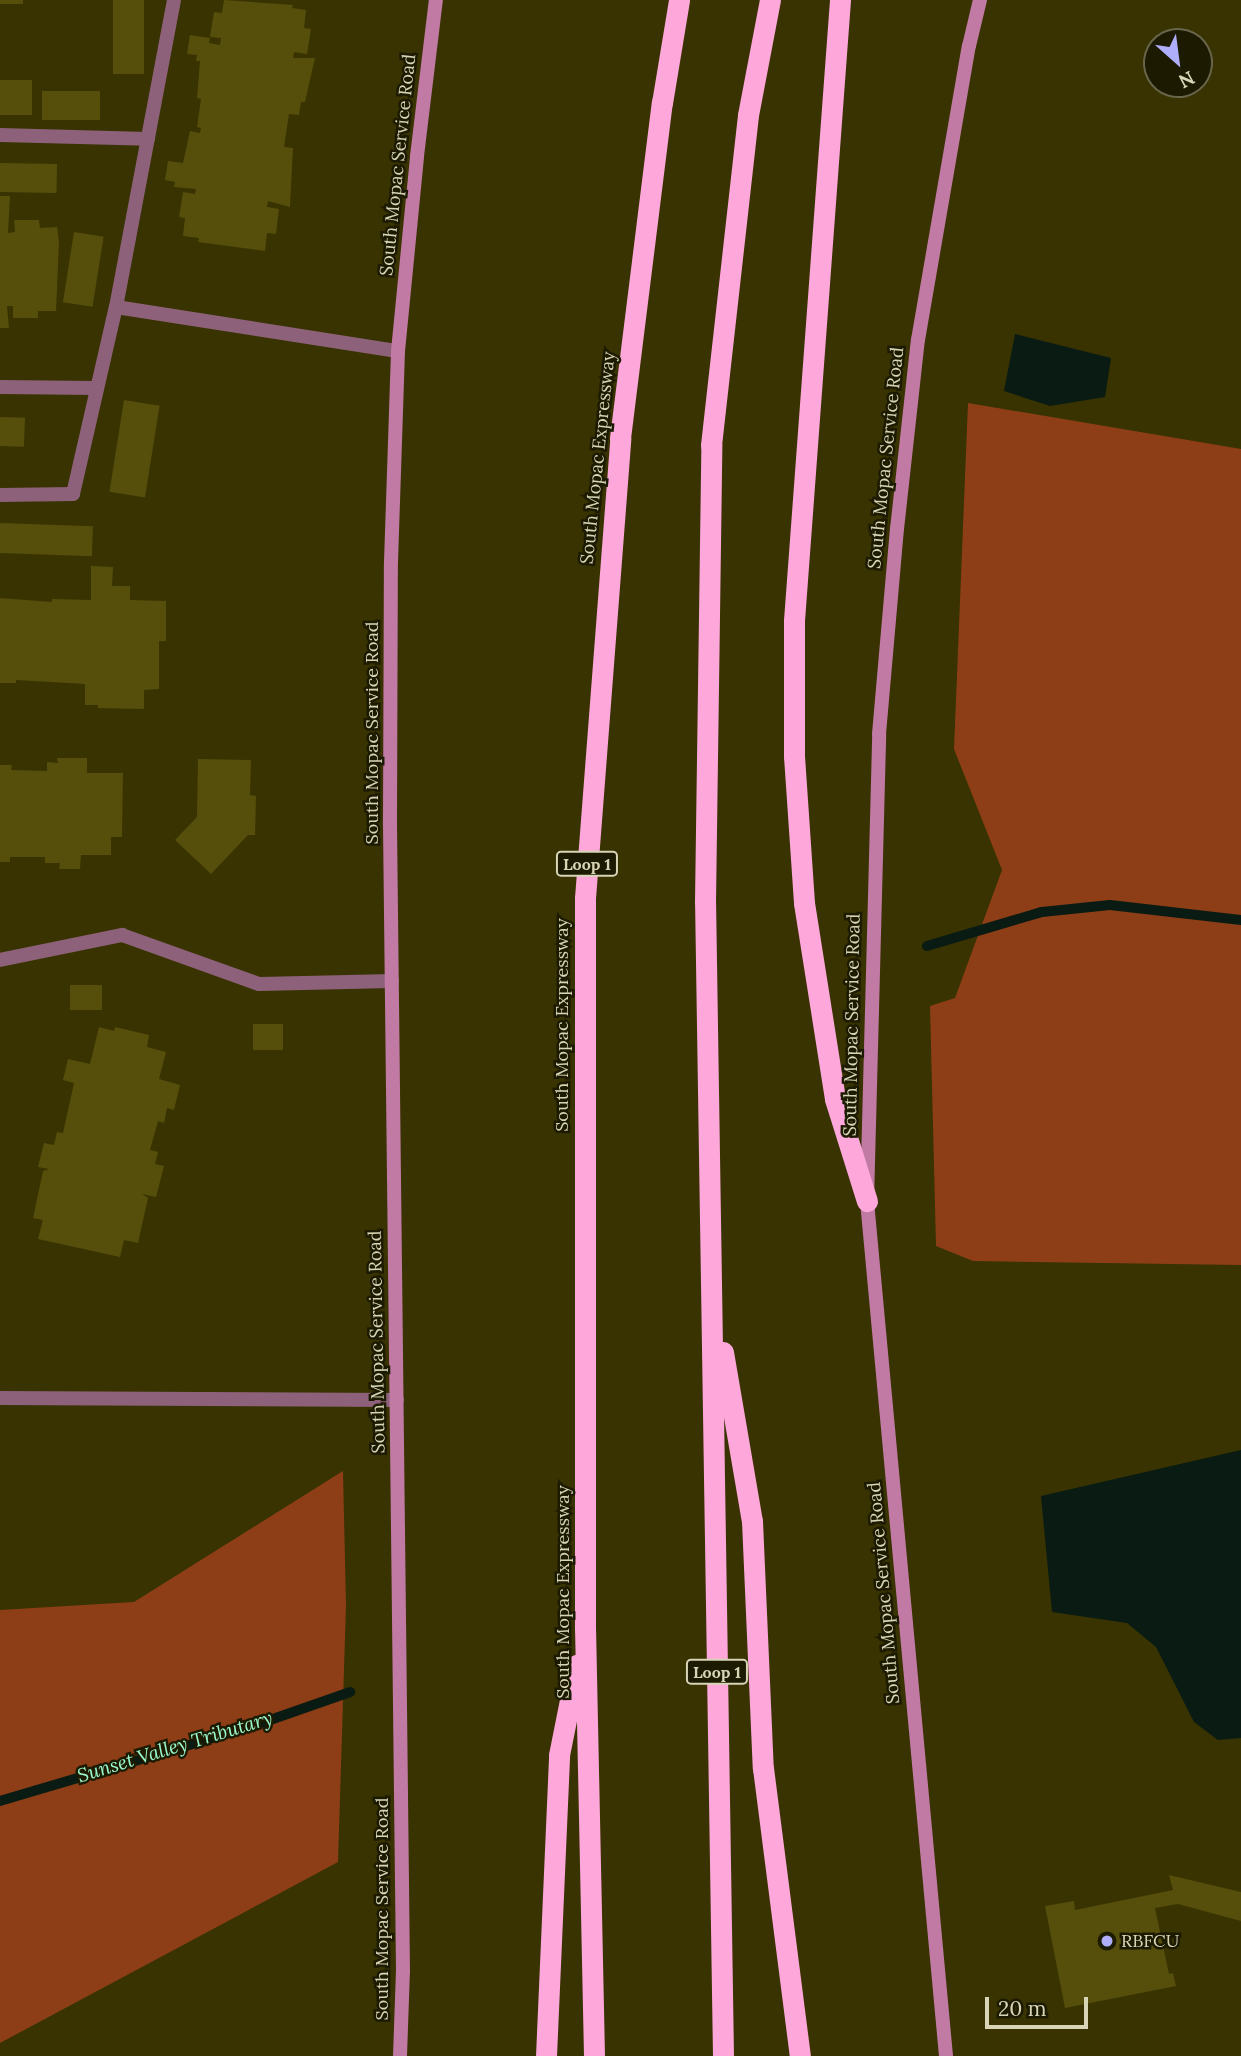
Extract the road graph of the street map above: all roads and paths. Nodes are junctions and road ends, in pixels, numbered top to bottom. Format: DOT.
graph roads {
  1 [pos="174,0"];
  2 [pos="436,0"];
  3 [pos="680,0"];
  4 [pos="770,0"];
  5 [pos="840,0"];
  6 [pos="980,0"];
  7 [pos="0,135"];
  8 [pos="148,139"];
  9 [pos="116,307"];
  10 [pos="398,351"];
  11 [pos="0,387"];
  12 [pos="97,388"];
  13 [pos="0,495"];
  14 [pos="0,960"];
  15 [pos="392,981"];
  16 [pos="867,1201"];
  17 [pos="711,1288"];
  18 [pos="0,1398"];
  19 [pos="397,1400"];
  20 [pos="585,1629"];
  21 [pos="400,2056"];
  22 [pos="546,2056"];
  23 [pos="594,2056"];
  24 [pos="723,2056"];
  25 [pos="800,2056"];
  26 [pos="946,2056"];
  1 -- 8 [label="lane"];
  2 -- 10 [label="main road, South Mopac Service Road"];
  3 -- 20 [label="highway, South Mopac Expressway / Loop 1"];
  4 -- 17 [label="highway, Loop 1"];
  5 -- 16 [label="highway"];
  6 -- 16 [label="main road, South Mopac Service Road"];
  7 -- 8 [label="lane"];
  8 -- 9 [label="lane"];
  9 -- 10 [label="lane"];
  9 -- 12 [label="lane"];
  10 -- 15 [label="main road, South Mopac Service Road"];
  11 -- 12 [label="lane"];
  12 -- 13 [label="lane"];
  14 -- 15 [label="lane"];
  15 -- 19 [label="main road, South Mopac Service Road"];
  16 -- 26 [label="main road, South Mopac Service Road"];
  17 -- 24 [label="highway, Loop 1"];
  17 -- 25 [label="highway"];
  18 -- 19 [label="lane"];
  19 -- 21 [label="main road, South Mopac Service Road"];
  20 -- 22 [label="highway"];
  20 -- 23 [label="highway, South Mopac Expressway / Loop 1"];
}
